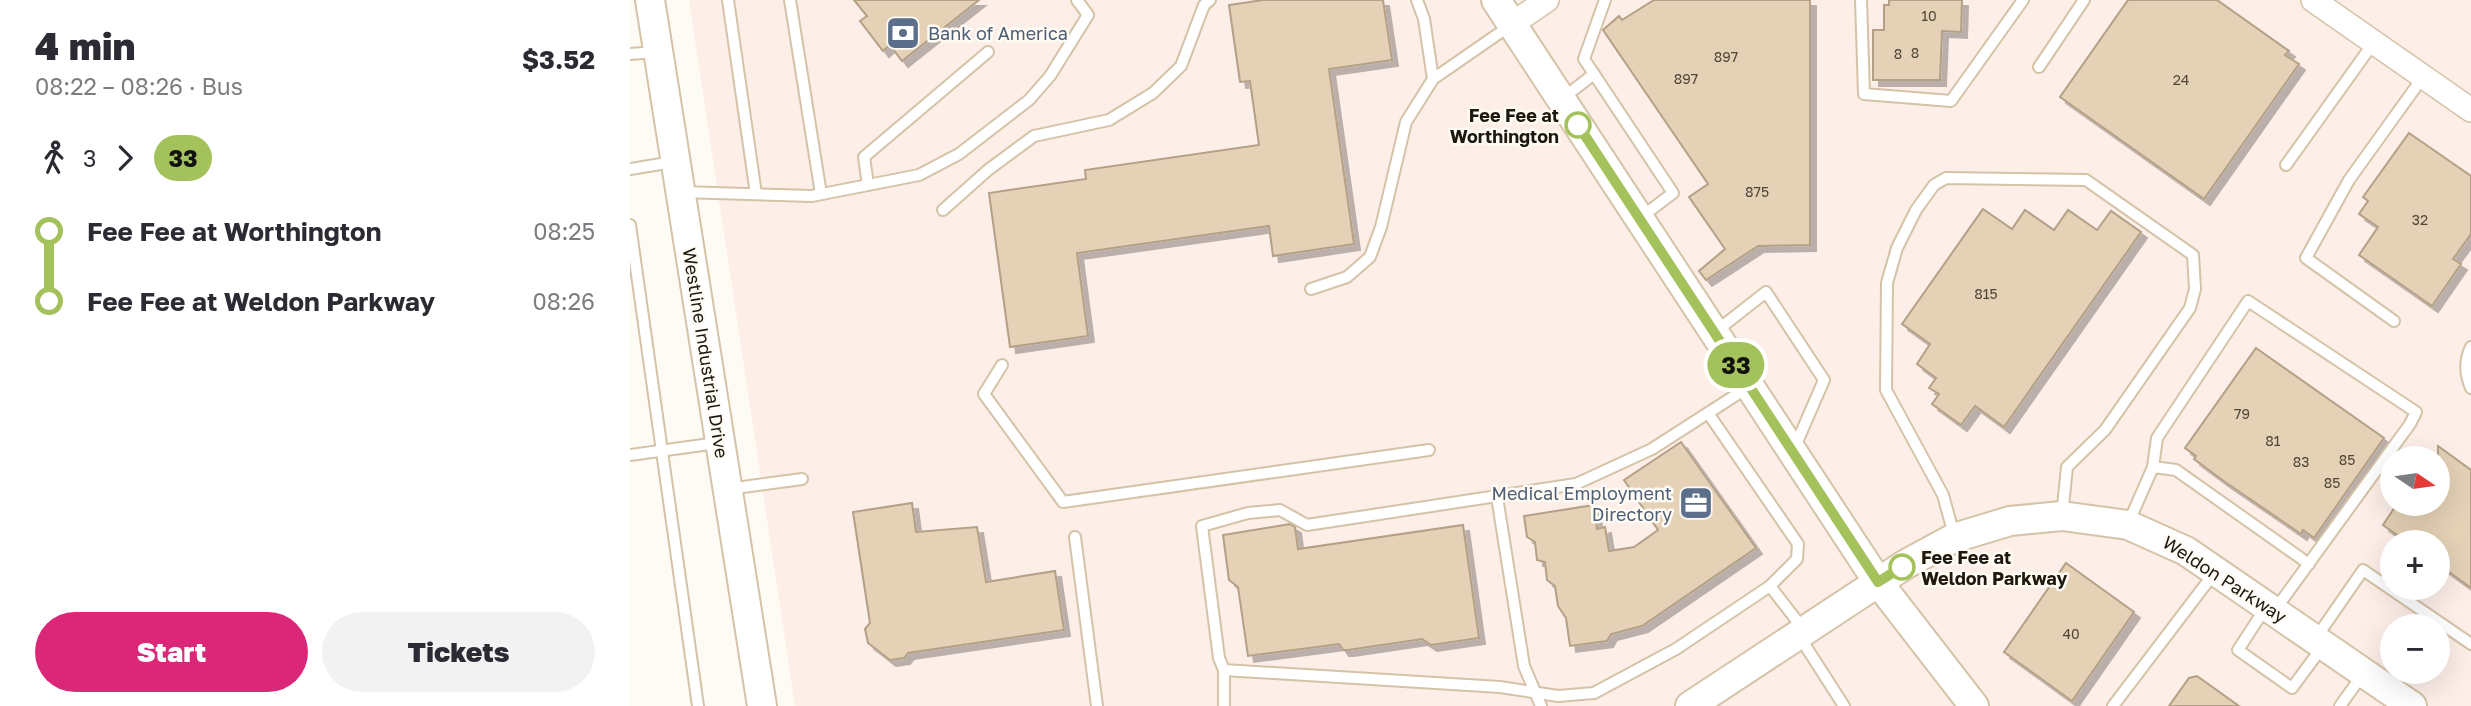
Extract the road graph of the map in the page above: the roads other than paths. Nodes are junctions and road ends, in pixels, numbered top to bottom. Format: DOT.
graph roads {
  1 [pos="650,0"];
  2 [pos="728,0"];
  3 [pos="790,0"];
  4 [pos="1077,0"];
  5 [pos="1210,0"];
  6 [pos="1417,0"];
  7 [pos="1496,0"];
  8 [pos="1547,0"];
  9 [pos="1605,0"];
  10 [pos="1861,0"];
  11 [pos="2023,0"];
  12 [pos="2084,0"];
  13 [pos="2313,0"];
  14 [pos="1512,24"];
  15 [pos="2374,42"];
  16 [pos="659,52"];
  17 [pos="988,52"];
  18 [pos="630,54"];
  19 [pos="2039,67"];
  20 [pos="1594,74"];
  21 [pos="2423,76"];
  22 [pos="1433,79"];
  23 [pos="1562,99"];
  24 [pos="2471,110"];
  25 [pos="676,162"];
  26 [pos="2286,165"];
  27 [pos="630,169"];
  28 [pos="868,185"];
  29 [pos="681,192"];
  30 [pos="756,194"];
  31 [pos="821,194"];
  32 [pos="943,210"];
  33 [pos="1640,218"];
  34 [pos="630,225"];
  35 [pos="1311,289"];
  36 [pos="2395,321"];
  37 [pos="1715,332"];
  38 [pos="2471,348"];
  39 [pos="1002,365"];
  40 [pos="1750,385"];
  41 [pos="2471,388"];
  42 [pos="1708,413"];
  43 [pos="720,443"];
  44 [pos="1429,450"];
  45 [pos="660,451"];
  46 [pos="1793,451"];
  47 [pos="630,456"];
  48 [pos="2153,467"];
  49 [pos="802,479"];
  50 [pos="728,489"];
  51 [pos="1497,497"];
  52 [pos="2062,516"];
  53 [pos="2127,525"];
  54 [pos="1075,537"];
  55 [pos="1954,538"];
  56 [pos="2309,564"];
  57 [pos="2216,570"];
  58 [pos="1878,582"];
  59 [pos="1770,586"];
  60 [pos="2272,608"];
  61 [pos="1802,634"];
  62 [pos="2320,642"];
  63 [pos="2471,645"];
  64 [pos="1224,670"];
  65 [pos="2364,672"];
  66 [pos="1537,692"];
  67 [pos="698,706"];
  68 [pos="762,706"];
  69 [pos="1097,706"];
  70 [pos="1224,706"];
  71 [pos="1541,706"];
  72 [pos="1690,706"];
  73 [pos="1844,706"];
  74 [pos="1974,706"];
  75 [pos="2113,706"];
  76 [pos="2340,706"];
  77 [pos="2412,706"];
  1 -- 16 [label="street, Westline Industrial Drive"];
  2 -- 30 [label="lane"];
  3 -- 31 [label="lane"];
  4 -- 28 [label="lane"];
  5 -- 32 [label="lane"];
  6 -- 22 [label="lane"];
  7 -- 14 [label="street"];
  8 -- 14 [label="street"];
  9 -- 20 [label="lane"];
  10 -- 11 [label="lane"];
  12 -- 19 [label="lane"];
  13 -- 15 [label="street"];
  14 -- 22 [label="lane"];
  14 -- 23 [label="street"];
  15 -- 21 [label="street"];
  15 -- 26 [label="lane"];
  16 -- 18 [label="lane"];
  16 -- 25 [label="street, Westline Industrial Drive"];
  17 -- 28 [label="lane"];
  20 -- 23 [label="lane"];
  20 -- 33 [label="lane"];
  21 -- 24 [label="street"];
  21 -- 36 [label="lane"];
  22 -- 35 [label="lane"];
  23 -- 33 [label="street"];
  25 -- 27 [label="lane"];
  25 -- 29 [label="street, Westline Industrial Drive"];
  28 -- 31 [label="lane"];
  29 -- 30 [label="lane"];
  29 -- 43 [label="street, Westline Industrial Drive"];
  30 -- 31 [label="lane"];
  33 -- 37 [label="street"];
  34 -- 45 [label="lane"];
  37 -- 40 [label="street"];
  37 -- 46 [label="lane"];
  38 -- 41 [label="lane"];
  39 -- 44 [label="lane"];
  40 -- 42 [label="lane"];
  40 -- 46 [label="street"];
  42 -- 51 [label="lane"];
  42 -- 59 [label="lane"];
  43 -- 45 [label="lane"];
  43 -- 50 [label="street, Westline Industrial Drive"];
  45 -- 47 [label="lane"];
  45 -- 67 [label="lane"];
  46 -- 58 [label="street"];
  48 -- 53 [label="lane"];
  48 -- 56 [label="lane"];
  48 -- 56 [label="lane"];
  49 -- 50 [label="lane"];
  50 -- 68 [label="street, Westline Industrial Drive"];
  51 -- 64 [label="lane"];
  51 -- 66 [label="lane"];
  52 -- 53 [label="street, Weldon Parkway"];
  52 -- 55 [label="street, Weldon Parkway"];
  52 -- 55 [label="lane"];
  53 -- 57 [label="street, Weldon Parkway"];
  54 -- 69 [label="lane"];
  55 -- 58 [label="street, Weldon Parkway"];
  56 -- 60 [label="lane"];
  57 -- 60 [label="street, Weldon Parkway"];
  57 -- 75 [label="lane"];
  58 -- 61 [label="street, Weldon Parkway"];
  58 -- 74 [label="street"];
  59 -- 61 [label="lane"];
  59 -- 66 [label="lane"];
  60 -- 62 [label="street, Weldon Parkway"];
  60 -- 62 [label="lane"];
  61 -- 72 [label="street, Weldon Parkway"];
  61 -- 73 [label="lane"];
  62 -- 63 [label="lane"];
  62 -- 65 [label="street, Weldon Parkway"];
  64 -- 66 [label="lane"];
  64 -- 70 [label="lane"];
  65 -- 76 [label="lane"];
  65 -- 77 [label="street, Weldon Parkway"];
  66 -- 71 [label="lane"];
}
